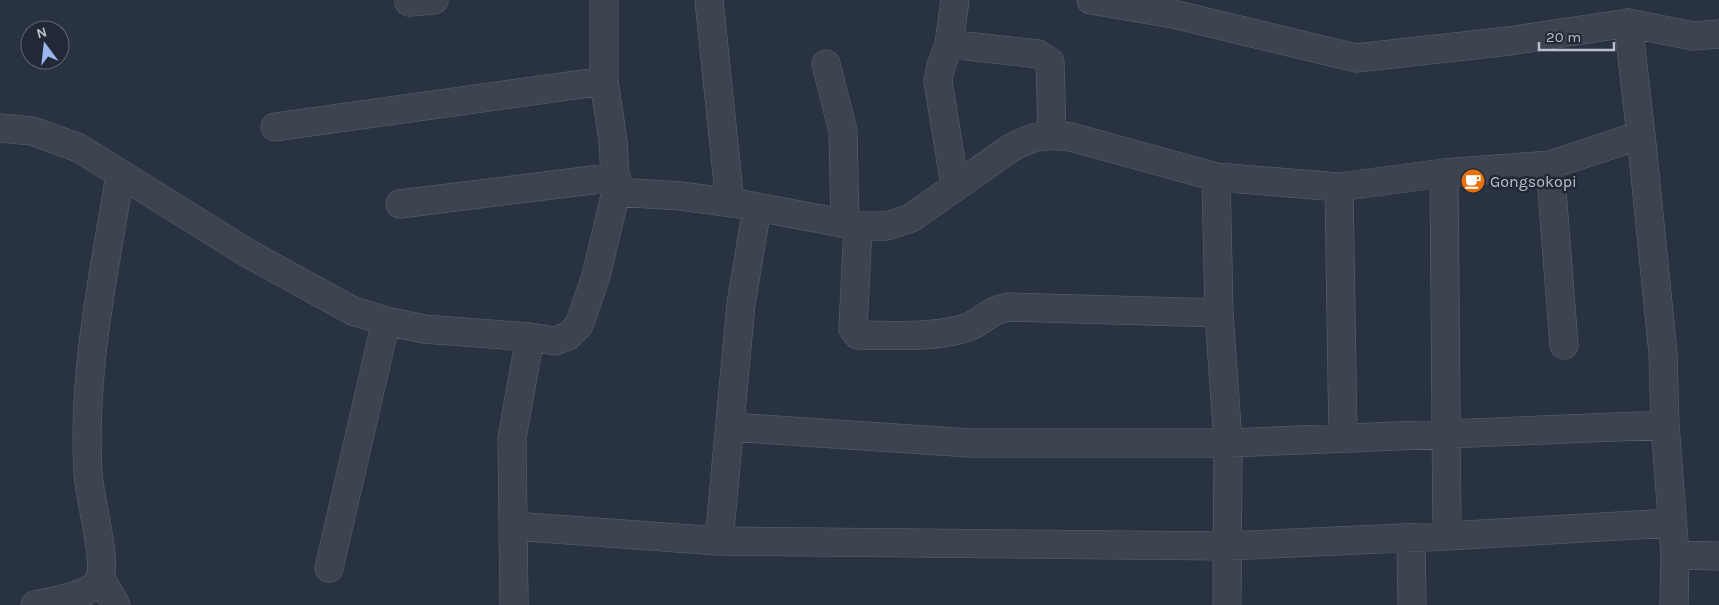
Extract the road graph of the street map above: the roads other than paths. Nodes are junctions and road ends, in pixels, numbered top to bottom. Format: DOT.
graph roads {
  1 [pos="604,0"];
  2 [pos="708,0"];
  3 [pos="955,0"];
  4 [pos="1091,0"];
  5 [pos="1628,23"];
  6 [pos="1719,34"];
  7 [pos="949,44"];
  8 [pos="826,64"];
  9 [pos="604,80"];
  10 [pos="275,127"];
  11 [pos="0,128"];
  12 [pos="1052,134"];
  13 [pos="1641,135"];
  14 [pos="1550,165"];
  15 [pos="1444,173"];
  16 [pos="120,175"];
  17 [pos="1216,177"];
  18 [pos="616,185"];
  19 [pos="955,186"];
  20 [pos="1339,187"];
  21 [pos="730,203"];
  22 [pos="400,204"];
  23 [pos="757,208"];
  24 [pos="851,225"];
  25 [pos="1219,313"];
  26 [pos="386,321"];
  27 [pos="530,337"];
  28 [pos="1564,345"];
  29 [pos="1665,425"];
  30 [pos="730,427"];
  31 [pos="1445,433"];
  32 [pos="1343,438"];
  33 [pos="1228,443"];
  34 [pos="1671,523"];
  35 [pos="513,526"];
  36 [pos="1447,536"];
  37 [pos="1411,538"];
  38 [pos="719,541"];
  39 [pos="1227,546"];
  40 [pos="1675,555"];
  41 [pos="1719,556"];
  42 [pos="329,568"];
  43 [pos="100,577"];
  44 [pos="35,605"];
  45 [pos="116,605"];
  46 [pos="514,605"];
  47 [pos="1228,605"];
  48 [pos="1412,605"];
  49 [pos="1674,605"];
  1 -- 9 [label="street"];
  2 -- 21 [label="street"];
  3 -- 7 [label="street"];
  4 -- 5 [label="street"];
  5 -- 6 [label="street"];
  5 -- 13 [label="street"];
  7 -- 12 [label="street"];
  7 -- 19 [label="street"];
  8 -- 24 [label="street"];
  9 -- 10 [label="street"];
  9 -- 18 [label="street"];
  11 -- 16 [label="street"];
  12 -- 17 [label="street"];
  12 -- 19 [label="street"];
  13 -- 14 [label="street"];
  13 -- 29 [label="street"];
  14 -- 15 [label="street"];
  14 -- 28 [label="street"];
  15 -- 20 [label="street"];
  15 -- 31 [label="street"];
  16 -- 26 [label="street"];
  16 -- 43 [label="street"];
  17 -- 20 [label="street"];
  17 -- 25 [label="street"];
  18 -- 21 [label="street"];
  18 -- 22 [label="street"];
  18 -- 27 [label="street"];
  19 -- 24 [label="street"];
  20 -- 32 [label="street"];
  21 -- 23 [label="street"];
  23 -- 24 [label="street"];
  23 -- 30 [label="street"];
  24 -- 25 [label="street"];
  25 -- 33 [label="street"];
  26 -- 27 [label="street"];
  26 -- 42 [label="street"];
  27 -- 35 [label="street"];
  29 -- 31 [label="street"];
  29 -- 34 [label="street"];
  30 -- 33 [label="street"];
  30 -- 38 [label="street"];
  31 -- 32 [label="street"];
  31 -- 36 [label="street"];
  32 -- 33 [label="street"];
  33 -- 39 [label="street"];
  34 -- 36 [label="street"];
  34 -- 40 [label="street"];
  35 -- 38 [label="street"];
  35 -- 46 [label="street"];
  36 -- 37 [label="street"];
  37 -- 39 [label="street"];
  37 -- 48 [label="street"];
  38 -- 39 [label="street"];
  39 -- 47 [label="street"];
  40 -- 41 [label="street"];
  40 -- 49 [label="street"];
  43 -- 44 [label="street"];
  43 -- 45 [label="street"];
}
